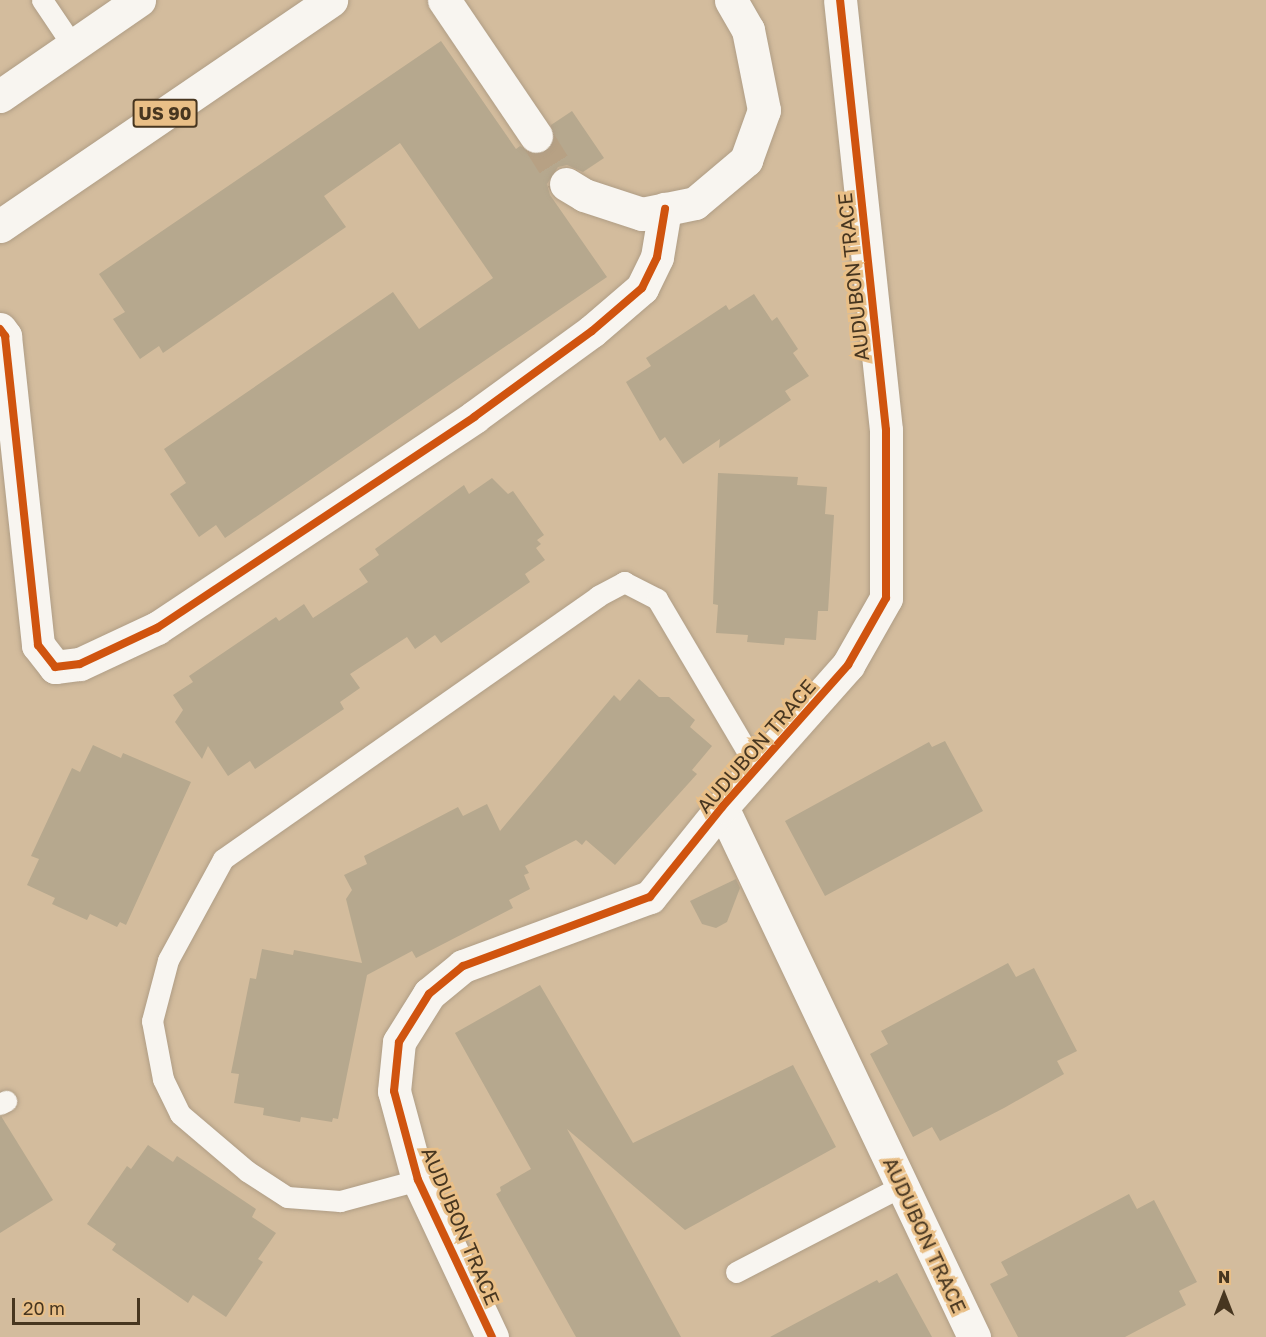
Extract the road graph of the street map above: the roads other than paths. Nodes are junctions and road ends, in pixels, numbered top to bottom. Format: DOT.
graph roads {
  1 [pos="42,0"];
  2 [pos="140,0"];
  3 [pos="331,0"];
  4 [pos="444,0"];
  5 [pos="731,0"];
  6 [pos="840,0"];
  7 [pos="73,46"];
  8 [pos="0,96"];
  9 [pos="536,136"];
  10 [pos="566,184"];
  11 [pos="665,209"];
  12 [pos="0,226"];
  13 [pos="0,329"];
  14 [pos="757,768"];
  15 [pos="723,807"];
  16 [pos="418,1180"];
  17 [pos="902,1186"];
  18 [pos="736,1272"];
  19 [pos="492,1337"];
  20 [pos="974,1337"];
  1 -- 7 [label="lane"];
  2 -- 7 [label="street"];
  3 -- 12 [label="street, US 90"];
  4 -- 9 [label="street"];
  5 -- 11 [label="street"];
  6 -- 14 [label="street, AUDUBON TRACE"];
  7 -- 8 [label="street"];
  10 -- 11 [label="street"];
  11 -- 13 [label="street"];
  14 -- 15 [label="street, AUDUBON TRACE"];
  14 -- 16 [label="lane"];
  15 -- 16 [label="street, AUDUBON TRACE"];
  15 -- 17 [label="street, AUDUBON TRACE"];
  16 -- 19 [label="street, AUDUBON TRACE"];
  17 -- 18 [label="lane"];
  17 -- 20 [label="street, AUDUBON TRACE"];
}
